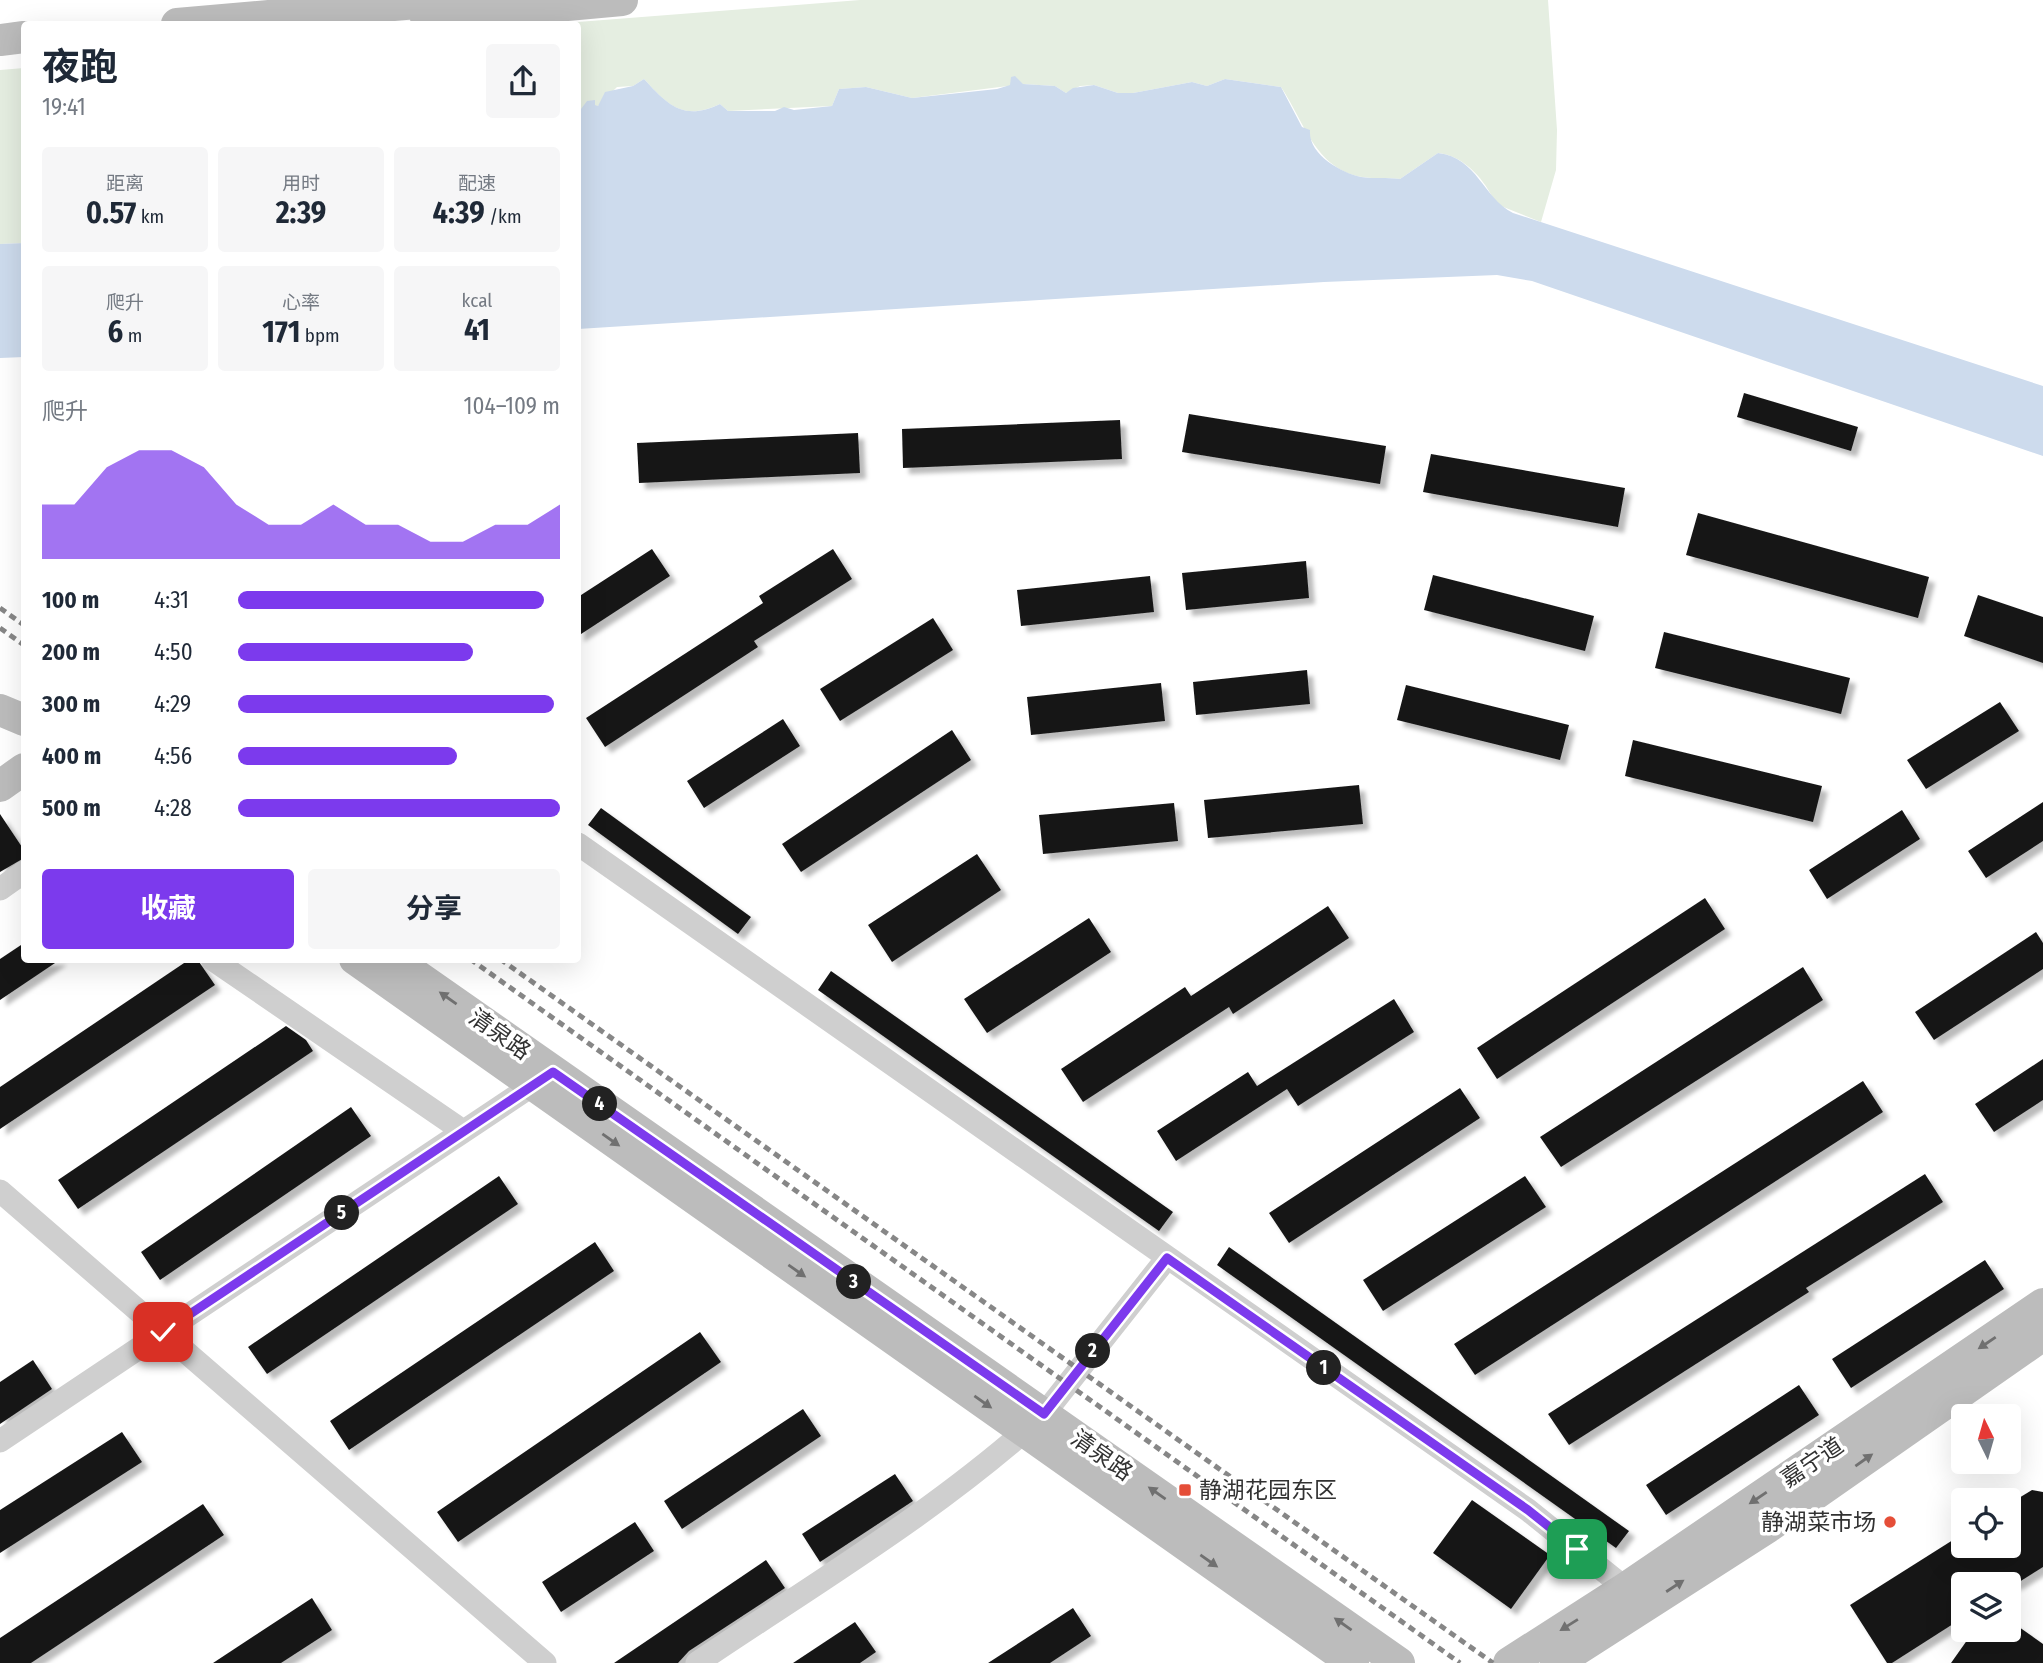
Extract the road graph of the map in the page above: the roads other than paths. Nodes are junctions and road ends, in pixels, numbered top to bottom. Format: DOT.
graph roads {
  1 [pos="451,0"];
  2 [pos="622,0"];
  3 [pos="197,18"];
  4 [pos="385,21"];
  5 [pos="21,37"];
  6 [pos="0,40"];
  7 [pos="21,52"];
  8 [pos="0,54"];
  9 [pos="0,710"];
  10 [pos="21,719"];
  11 [pos="0,725"];
  12 [pos="21,734"];
  13 [pos="21,771"];
  14 [pos="0,786"];
  15 [pos="581,846"];
  16 [pos="21,874"];
  17 [pos="0,889"];
  18 [pos="218,963"];
  19 [pos="361,963"];
  20 [pos="398,963"];
  21 [pos="543,1078"];
  22 [pos="463,1131"];
  23 [pos="0,1191"];
  24 [pos="1167,1258"];
  25 [pos="2043,1304"];
  26 [pos="163,1332"];
  27 [pos="2043,1335"];
  28 [pos="1034,1423"];
  29 [pos="0,1441"];
  30 [pos="1635,1597"];
  31 [pos="545,1663"];
  32 [pos="697,1663"];
  33 [pos="1353,1663"];
  34 [pos="1399,1663"];
  35 [pos="1509,1663"];
  36 [pos="1556,1663"];
  1 -- 3 [label="street"];
  2 -- 4 [label="street"];
  5 -- 6 [label="street"];
  7 -- 8 [label="street"];
  9 -- 10 [label="street"];
  11 -- 12 [label="street"];
  13 -- 14 [label="street"];
  15 -- 24 [label="street"];
  16 -- 17 [label="street"];
  18 -- 22 [label="street"];
  19 -- 21 [label="street, 清泉路"];
  21 -- 20 [label="street, 清泉路, one-way"];
  21 -- 22 [label="street"];
  21 -- 28 [label="street, 清泉路"];
  22 -- 26 [label="street"];
  23 -- 26 [label="street"];
  24 -- 28 [label="street"];
  24 -- 30 [label="street"];
  25 -- 30 [label="street, 嘉宁道, one-way"];
  26 -- 29 [label="street"];
  26 -- 31 [label="street"];
  30 -- 27 [label="street, 嘉宁道, one-way"];
  28 -- 32 [label="street"];
  28 -- 33 [label="street, 清泉路, one-way"];
  34 -- 28 [label="street, 清泉路, one-way"];
  30 -- 35 [label="street, 嘉宁道, one-way"];
  30 -- 36 [label="street, 嘉宁道"];
}
